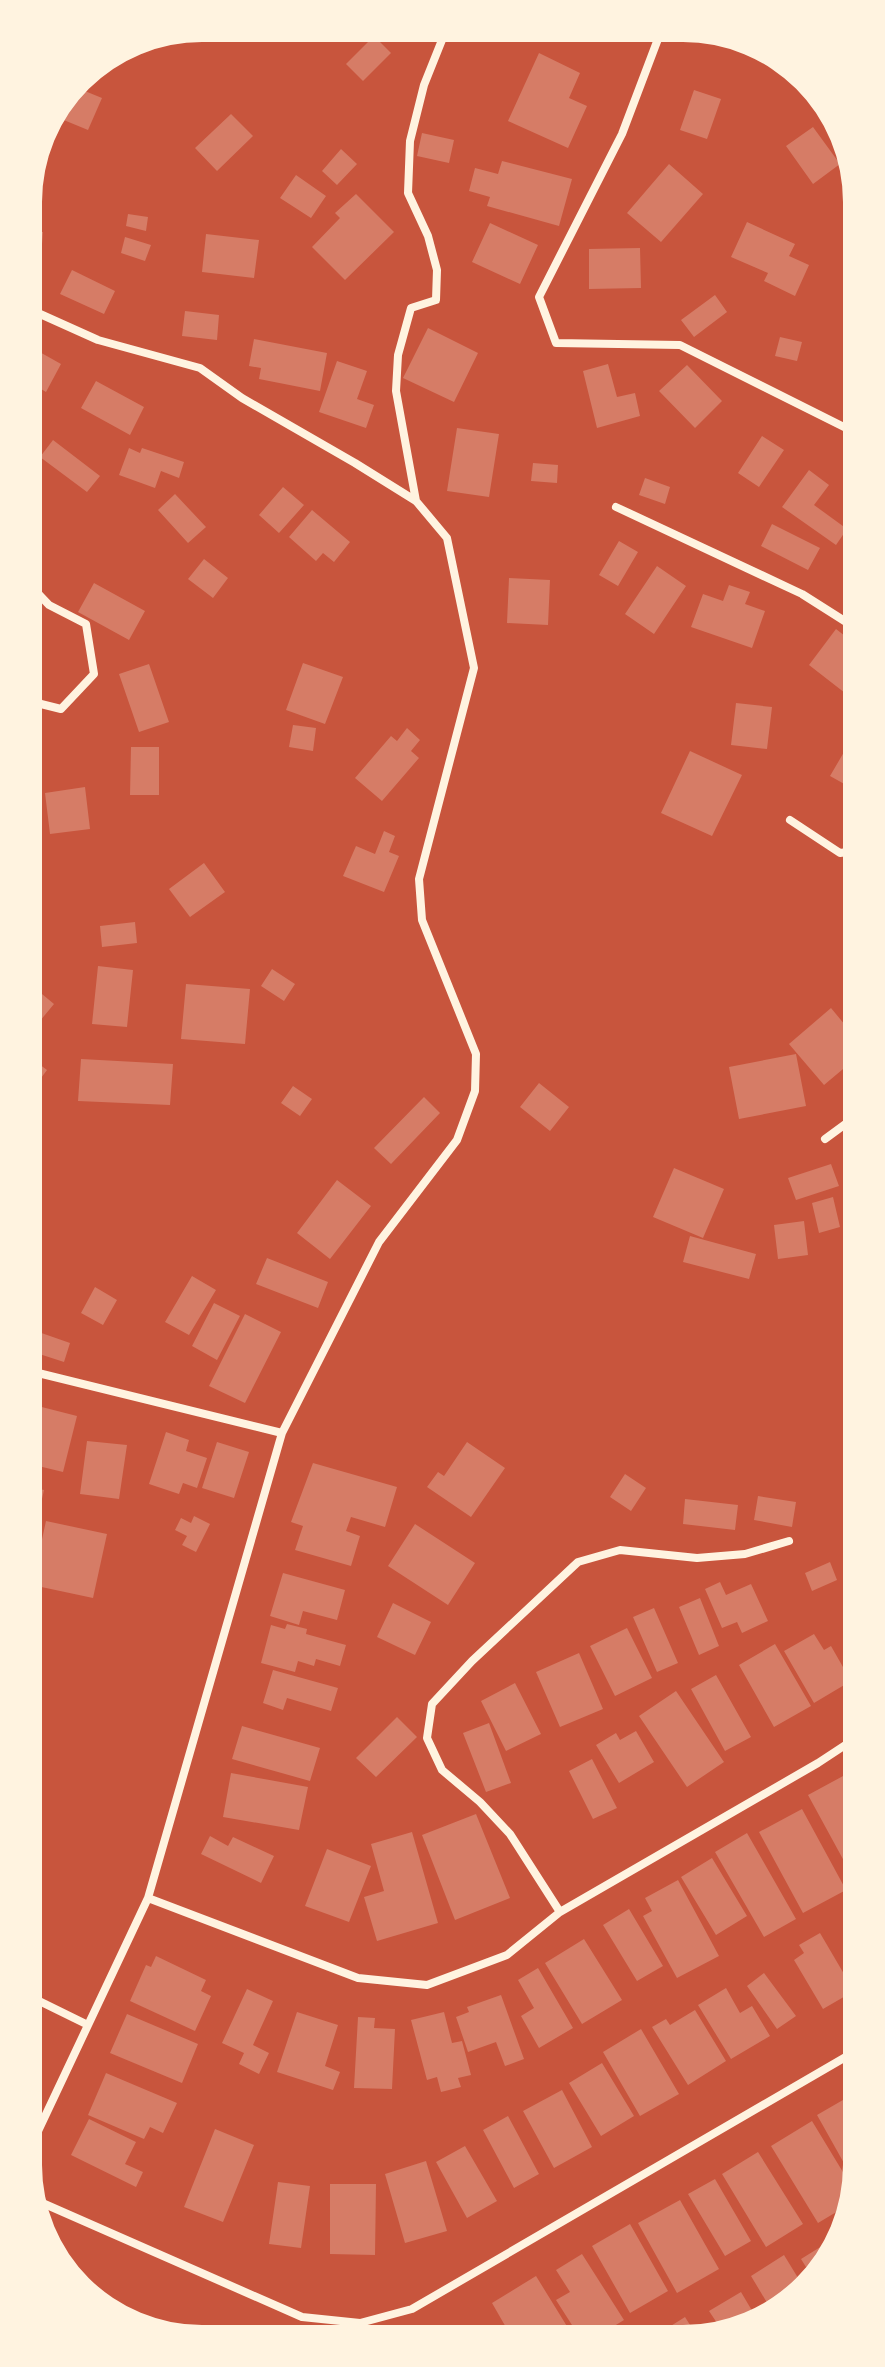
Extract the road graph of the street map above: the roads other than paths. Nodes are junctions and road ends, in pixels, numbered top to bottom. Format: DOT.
graph roads {
  1 [pos="441,42"];
  2 [pos="657,42"];
  3 [pos="42,315"];
  4 [pos="843,426"];
  5 [pos="416,501"];
  6 [pos="616,507"];
  7 [pos="42,598"];
  8 [pos="843,620"];
  9 [pos="42,704"];
  10 [pos="790,820"];
  11 [pos="843,853"];
  12 [pos="843,1126"];
  13 [pos="825,1139"];
  14 [pos="42,1374"];
  15 [pos="282,1433"];
  16 [pos="789,1541"];
  17 [pos="843,1747"];
  18 [pos="148,1898"];
  19 [pos="560,1912"];
  20 [pos="42,2002"];
  21 [pos="88,2025"];
  22 [pos="843,2059"];
  23 [pos="42,2123"];
  24 [pos="48,2205"];
  1 -- 5 [label="street"];
  2 -- 4 [label="street"];
  3 -- 5 [label="street"];
  5 -- 15 [label="street"];
  6 -- 8 [label="street"];
  7 -- 9 [label="street"];
  10 -- 11 [label="street"];
  12 -- 13 [label="street"];
  14 -- 15 [label="street"];
  15 -- 18 [label="street"];
  16 -- 19 [label="street"];
  17 -- 19 [label="street"];
  18 -- 19 [label="street"];
  18 -- 21 [label="street"];
  20 -- 21 [label="street"];
  21 -- 23 [label="street"];
  22 -- 24 [label="street"];
}
